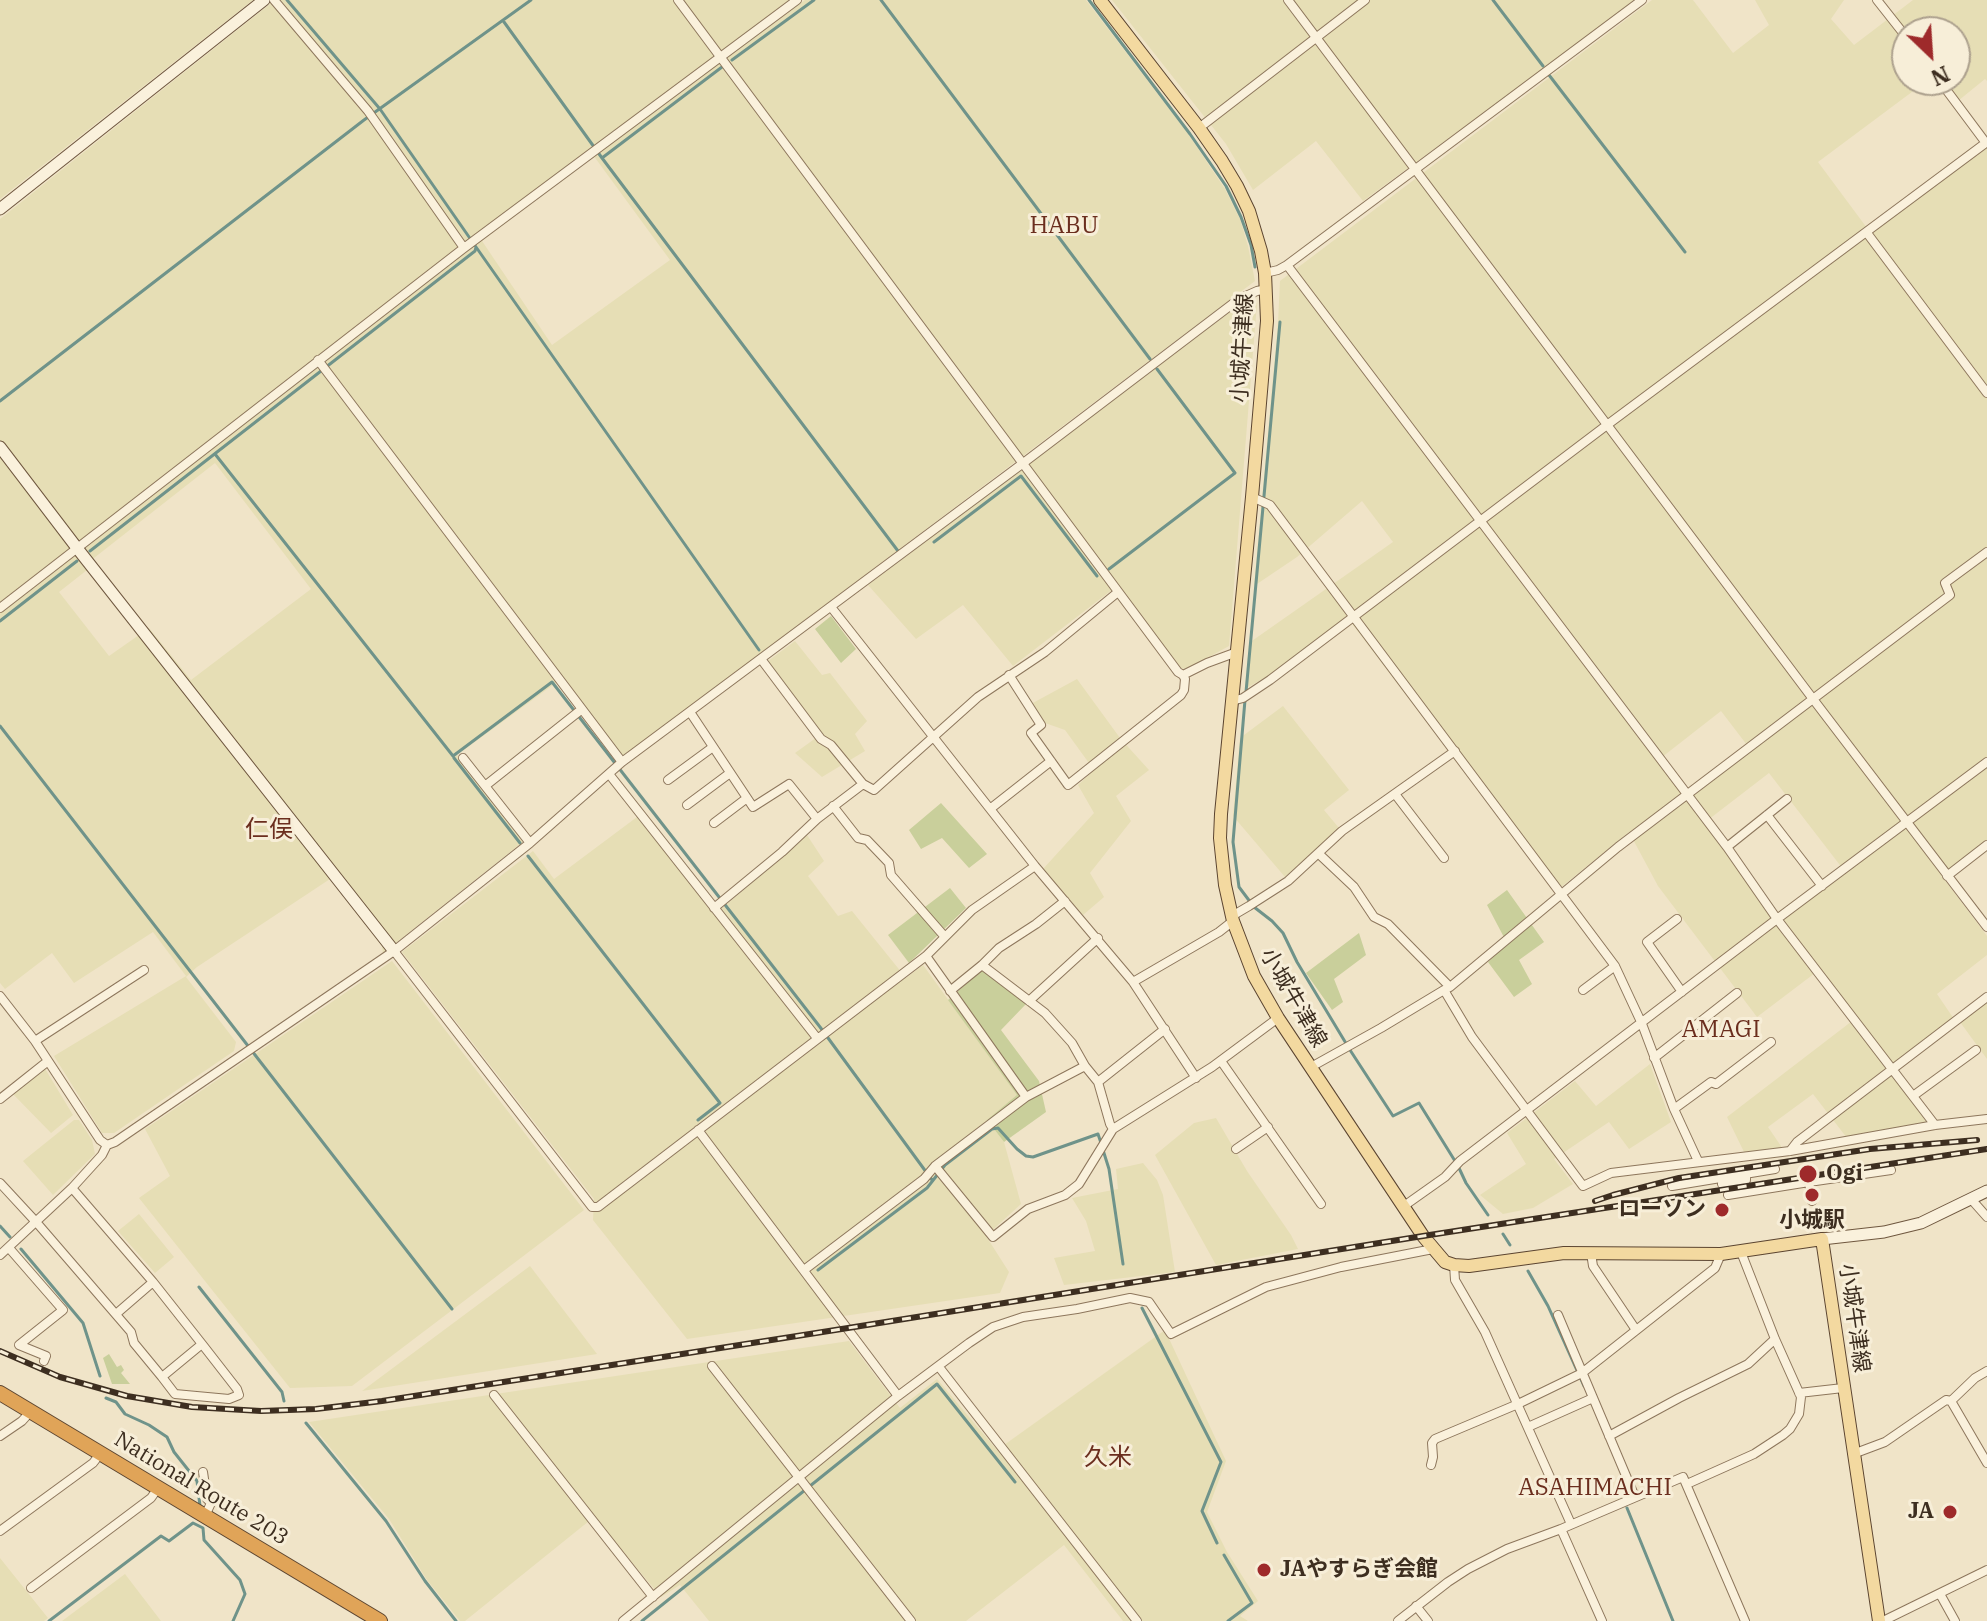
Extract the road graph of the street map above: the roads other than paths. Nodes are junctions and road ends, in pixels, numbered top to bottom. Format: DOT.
graph roads {
  1 [pos="264,0"];
  2 [pos="274,0"];
  3 [pos="678,0"];
  4 [pos="797,0"];
  5 [pos="1101,0"];
  6 [pos="1288,0"];
  7 [pos="1365,0"];
  8 [pos="1642,0"];
  9 [pos="1877,0"];
  10 [pos="1891,18"];
  11 [pos="1316,37"];
  12 [pos="720,56"];
  13 [pos="1951,96"];
  14 [pos="1199,128"];
  15 [pos="1987,142"];
  16 [pos="1415,169"];
  17 [pos="0,209"];
  18 [pos="1867,233"];
  19 [pos="464,248"];
  20 [pos="1287,265"];
  21 [pos="1265,273"];
  22 [pos="1267,289"];
  23 [pos="318,360"];
  24 [pos="1987,393"];
  25 [pos="1607,425"];
  26 [pos="0,447"];
  27 [pos="1022,464"];
  28 [pos="1259,500"];
  29 [pos="1479,521"];
  30 [pos="77,548"];
  31 [pos="1987,552"];
  32 [pos="1118,592"];
  33 [pos="831,607"];
  34 [pos="0,608"];
  35 [pos="1354,617"];
  36 [pos="1237,652"];
  37 [pos="761,659"];
  38 [pos="1009,675"];
  39 [pos="1183,675"];
  40 [pos="1242,698"];
  41 [pos="1813,699"];
  42 [pos="582,709"];
  43 [pos="690,712"];
  44 [pos="933,737"];
  45 [pos="713,747"];
  46 [pos="1455,751"];
  47 [pos="463,758"];
  48 [pos="1051,761"];
  49 [pos="622,762"];
  50 [pos="1987,762"];
  51 [pos="730,773"];
  52 [pos="609,774"];
  53 [pos="668,780"];
  54 [pos="863,784"];
  55 [pos="485,786"];
  56 [pos="1395,794"];
  57 [pos="1686,794"];
  58 [pos="747,798"];
  59 [pos="1787,799"];
  60 [pos="687,805"];
  61 [pos="833,806"];
  62 [pos="990,809"];
  63 [pos="1767,815"];
  64 [pos="817,819"];
  65 [pos="1907,822"];
  66 [pos="714,823"];
  67 [pos="530,843"];
  68 [pos="1987,845"];
  69 [pos="1727,847"];
  70 [pos="1319,854"];
  71 [pos="1444,858"];
  72 [pos="1035,866"];
  73 [pos="1947,876"];
  74 [pos="1822,886"];
  75 [pos="1561,893"];
  76 [pos="1065,901"];
  77 [pos="714,908"];
  78 [pos="1232,919"];
  79 [pos="1677,919"];
  80 [pos="1777,919"];
  81 [pos="1986,925"];
  82 [pos="945,937"];
  83 [pos="1098,938"];
  84 [pos="394,951"];
  85 [pos="926,956"];
  86 [pos="982,965"];
  87 [pos="1615,966"];
  88 [pos="144,970"];
  89 [pos="1133,982"];
  90 [pos="1447,988"];
  91 [pos="1583,990"];
  92 [pos="950,991"];
  93 [pos="1682,992"];
  94 [pos="1737,993"];
  95 [pos="0,996"];
  96 [pos="1987,997"];
  97 [pos="1029,1001"];
  98 [pos="1278,1018"];
  99 [pos="1642,1024"];
  100 [pos="1165,1029"];
  101 [pos="817,1038"];
  102 [pos="35,1041"];
  103 [pos="1771,1042"];
  104 [pos="1976,1050"];
  105 [pos="1654,1058"];
  106 [pos="48,1061"];
  107 [pos="1221,1061"];
  108 [pos="1085,1066"];
  109 [pos="1311,1067"];
  110 [pos="1893,1069"];
  111 [pos="1196,1078"];
  112 [pos="1098,1082"];
  113 [pos="1913,1096"];
  114 [pos="1026,1097"];
  115 [pos="0,1099"];
  116 [pos="1674,1109"];
  117 [pos="1526,1111"];
  118 [pos="1987,1119"];
  119 [pos="1935,1125"];
  120 [pos="1268,1127"];
  121 [pos="1113,1129"];
  122 [pos="698,1130"];
  123 [pos="107,1145"];
  124 [pos="1236,1149"];
  125 [pos="1790,1151"];
  126 [pos="1698,1161"];
  127 [pos="935,1166"];
  128 [pos="1775,1169"];
  129 [pos="1891,1170"];
  130 [pos="1722,1180"];
  131 [pos="0,1183"];
  132 [pos="1809,1184"];
  133 [pos="1672,1186"];
  134 [pos="72,1188"];
  135 [pos="1987,1191"];
  136 [pos="1971,1199"];
  137 [pos="1812,1201"];
  138 [pos="1321,1204"];
  139 [pos="1404,1206"];
  140 [pos="1987,1217"];
  141 [pos="37,1223"];
  142 [pos="1822,1239"];
  143 [pos="9,1248"];
  144 [pos="1433,1249"];
  145 [pos="1741,1252"];
  146 [pos="1591,1253"];
  147 [pos="1721,1254"];
  148 [pos="0,1255"];
  149 [pos="1454,1265"];
  150 [pos="804,1270"];
  151 [pos="153,1282"];
  152 [pos="116,1314"];
  153 [pos="1558,1315"];
  154 [pos="1636,1330"];
  155 [pos="1775,1339"];
  156 [pos="202,1344"];
  157 [pos="44,1361"];
  158 [pos="712,1366"];
  159 [pos="939,1367"];
  160 [pos="1987,1371"];
  161 [pos="1579,1375"];
  162 [pos="162,1377"];
  163 [pos="1843,1388"];
  164 [pos="0,1393"];
  165 [pos="1799,1393"];
  166 [pos="494,1395"];
  167 [pos="898,1396"];
  168 [pos="1593,1398"];
  169 [pos="1951,1401"];
  170 [pos="1518,1404"];
  171 [pos="31,1411"];
  172 [pos="1528,1427"];
  173 [pos="0,1436"];
  174 [pos="1609,1436"];
  175 [pos="100,1454"];
  176 [pos="1853,1454"];
  177 [pos="1987,1463"];
  178 [pos="1431,1465"];
  179 [pos="203,1472"];
  180 [pos="799,1478"];
  181 [pos="1687,1484"];
  182 [pos="158,1488"];
  183 [pos="1635,1497"];
  184 [pos="205,1516"];
  185 [pos="1571,1524"];
  186 [pos="1561,1529"];
  187 [pos="0,1531"];
  188 [pos="1987,1570"];
  189 [pos="31,1588"];
  190 [pos="1940,1594"];
  191 [pos="653,1597"];
  192 [pos="1416,1606"];
  193 [pos="380,1621"];
  194 [pos="623,1621"];
  195 [pos="911,1621"];
  196 [pos="1137,1621"];
  197 [pos="1398,1621"];
  198 [pos="1428,1621"];
  199 [pos="1602,1621"];
  200 [pos="1745,1621"];
  201 [pos="1881,1621"];
  202 [pos="1955,1621"];
  1 -- 17 [label="street"];
  2 -- 19 [label="street"];
  3 -- 12 [label="street"];
  4 -- 12 [label="street"];
  5 -- 14 [label="main road, 小城牛津線"];
  6 -- 11 [label="street"];
  7 -- 11 [label="street"];
  8 -- 16 [label="street"];
  9 -- 10 [label="street"];
  11 -- 14 [label="street"];
  11 -- 16 [label="street"];
  12 -- 19 [label="street"];
  12 -- 27 [label="street"];
  13 -- 15 [label="street"];
  14 -- 21 [label="main road, 小城牛津線"];
  15 -- 18 [label="street"];
  16 -- 20 [label="street"];
  16 -- 25 [label="street"];
  18 -- 24 [label="street"];
  18 -- 25 [label="street"];
  19 -- 23 [label="street"];
  20 -- 21 [label="street"];
  20 -- 29 [label="street"];
  21 -- 22 [label="main road, 小城牛津線"];
  22 -- 27 [label="street"];
  22 -- 28 [label="main road, 小城牛津線"];
  23 -- 30 [label="street"];
  23 -- 42 [label="street"];
  25 -- 29 [label="street"];
  25 -- 41 [label="street"];
  26 -- 30 [label="street"];
  27 -- 32 [label="street"];
  27 -- 33 [label="street"];
  28 -- 35 [label="street"];
  28 -- 36 [label="main road, 小城牛津線"];
  29 -- 35 [label="street"];
  29 -- 57 [label="street"];
  30 -- 34 [label="street"];
  30 -- 84 [label="street"];
  31 -- 41 [label="street"];
  32 -- 38 [label="street"];
  32 -- 39 [label="street"];
  33 -- 37 [label="street"];
  33 -- 44 [label="street"];
  35 -- 40 [label="street"];
  35 -- 46 [label="street"];
  36 -- 39 [label="street"];
  36 -- 40 [label="main road, 小城牛津線"];
  37 -- 43 [label="street"];
  37 -- 54 [label="street"];
  38 -- 44 [label="street"];
  38 -- 48 [label="street"];
  39 -- 48 [label="street"];
  40 -- 78 [label="main road, 小城牛津線"];
  41 -- 57 [label="street"];
  41 -- 65 [label="street"];
  42 -- 49 [label="street"];
  42 -- 55 [label="street"];
  43 -- 45 [label="street"];
  43 -- 49 [label="street"];
  44 -- 54 [label="street"];
  44 -- 62 [label="street"];
  45 -- 51 [label="street"];
  45 -- 53 [label="street"];
  46 -- 56 [label="street"];
  46 -- 75 [label="street"];
  47 -- 55 [label="street"];
  48 -- 62 [label="street"];
  49 -- 52 [label="street"];
  50 -- 65 [label="street"];
  51 -- 58 [label="street"];
  51 -- 60 [label="street"];
  52 -- 67 [label="street"];
  52 -- 77 [label="street"];
  54 -- 61 [label="street"];
  55 -- 67 [label="street"];
  56 -- 70 [label="street"];
  56 -- 71 [label="street"];
  57 -- 69 [label="street"];
  57 -- 75 [label="street"];
  58 -- 64 [label="street"];
  58 -- 66 [label="street"];
  59 -- 63 [label="street"];
  61 -- 64 [label="street"];
  61 -- 82 [label="street"];
  62 -- 72 [label="street"];
  63 -- 69 [label="street"];
  63 -- 74 [label="street"];
  64 -- 77 [label="street"];
  65 -- 73 [label="street"];
  65 -- 74 [label="street"];
  67 -- 84 [label="street"];
  68 -- 73 [label="street"];
  69 -- 80 [label="street"];
  70 -- 78 [label="street"];
  70 -- 90 [label="street"];
  72 -- 76 [label="street"];
  72 -- 82 [label="street"];
  73 -- 81 [label="street"];
  74 -- 80 [label="street"];
  75 -- 87 [label="street"];
  75 -- 90 [label="street"];
  76 -- 83 [label="street"];
  76 -- 86 [label="street"];
  77 -- 101 [label="street"];
  78 -- 89 [label="street"];
  78 -- 98 [label="main road, 小城牛津線"];
  79 -- 93 [label="street"];
  80 -- 93 [label="street"];
  80 -- 110 [label="street"];
  82 -- 85 [label="street"];
  83 -- 89 [label="street"];
  83 -- 97 [label="street"];
  84 -- 122 [label="street"];
  84 -- 123 [label="street"];
  85 -- 92 [label="street"];
  85 -- 101 [label="street"];
  86 -- 92 [label="street"];
  86 -- 97 [label="street"];
  87 -- 91 [label="street"];
  87 -- 99 [label="street"];
  88 -- 102 [label="street"];
  89 -- 100 [label="street"];
  90 -- 109 [label="street"];
  90 -- 117 [label="street"];
  92 -- 114 [label="street"];
  93 -- 99 [label="street"];
  94 -- 105 [label="street"];
  95 -- 102 [label="street"];
  96 -- 110 [label="street"];
  97 -- 108 [label="street"];
  98 -- 107 [label="street"];
  98 -- 109 [label="main road, 小城牛津線"];
  99 -- 105 [label="street"];
  99 -- 117 [label="street"];
  100 -- 111 [label="street"];
  100 -- 112 [label="street"];
  101 -- 122 [label="street"];
  102 -- 106 [label="street"];
  103 -- 116 [label="street"];
  104 -- 113 [label="street"];
  105 -- 116 [label="street"];
  106 -- 115 [label="street"];
  106 -- 123 [label="street"];
  107 -- 111 [label="street"];
  107 -- 120 [label="street"];
  108 -- 112 [label="street"];
  108 -- 114 [label="street"];
  109 -- 139 [label="main road, 小城牛津線"];
  110 -- 113 [label="street"];
  110 -- 125 [label="street"];
  111 -- 121 [label="street"];
  112 -- 121 [label="street"];
  113 -- 119 [label="street"];
  114 -- 127 [label="street"];
  116 -- 126 [label="street"];
  117 -- 126 [label="street"];
  117 -- 139 [label="street"];
  118 -- 119 [label="street"];
  119 -- 125 [label="street"];
  120 -- 124 [label="street"];
  120 -- 138 [label="street"];
  121 -- 127 [label="street"];
  122 -- 150 [label="street"];
  123 -- 134 [label="street"];
  125 -- 126 [label="street"];
  127 -- 150 [label="street"];
  128 -- 130 [label="street"];
  129 -- 132 [label="street"];
  130 -- 132 [label="street"];
  130 -- 133 [label="street"];
  131 -- 141 [label="street"];
  132 -- 137 [label="street"];
  134 -- 141 [label="street"];
  134 -- 151 [label="street"];
  135 -- 136 [label="street"];
  136 -- 140 [label="street"];
  136 -- 142 [label="street"];
  139 -- 144 [label="main road, 小城牛津線"];
  141 -- 143 [label="street"];
  141 -- 152 [label="street"];
  142 -- 145 [label="main road, 小城牛津線"];
  142 -- 163 [label="main road, 小城牛津線"];
  143 -- 148 [label="street"];
  143 -- 157 [label="street"];
  144 -- 149 [label="main road, 小城牛津線"];
  144 -- 159 [label="street"];
  145 -- 147 [label="main road, 小城牛津線"];
  145 -- 155 [label="street"];
  146 -- 147 [label="main road, 小城牛津線"];
  146 -- 149 [label="main road, 小城牛津線"];
  146 -- 154 [label="street"];
  147 -- 154 [label="street"];
  149 -- 170 [label="street"];
  150 -- 167 [label="street"];
  151 -- 152 [label="street"];
  151 -- 156 [label="street"];
  152 -- 162 [label="street"];
  153 -- 161 [label="street"];
  154 -- 161 [label="street"];
  155 -- 165 [label="street"];
  155 -- 174 [label="street"];
  156 -- 162 [label="street"];
  156 -- 162 [label="street"];
  158 -- 180 [label="street"];
  159 -- 167 [label="street"];
  159 -- 196 [label="street"];
  160 -- 169 [label="street"];
  161 -- 168 [label="street"];
  161 -- 170 [label="street"];
  163 -- 165 [label="street"];
  163 -- 176 [label="main road, 小城牛津線"];
  164 -- 171 [label="highway, National Route 203"];
  165 -- 181 [label="street"];
  166 -- 191 [label="street"];
  167 -- 180 [label="street"];
  168 -- 172 [label="street"];
  168 -- 174 [label="street"];
  169 -- 176 [label="street"];
  169 -- 177 [label="street"];
  170 -- 172 [label="street"];
  170 -- 178 [label="street"];
  171 -- 173 [label="street"];
  171 -- 175 [label="highway, National Route 203"];
  172 -- 185 [label="street"];
  174 -- 183 [label="street"];
  175 -- 182 [label="highway, National Route 203"];
  175 -- 187 [label="street"];
  176 -- 201 [label="main road, 小城牛津線"];
  179 -- 184 [label="street"];
  180 -- 191 [label="street"];
  180 -- 195 [label="street"];
  181 -- 183 [label="street"];
  181 -- 200 [label="street"];
  182 -- 184 [label="highway, National Route 203"];
  182 -- 189 [label="street"];
  183 -- 185 [label="street"];
  184 -- 193 [label="highway, National Route 203"];
  185 -- 186 [label="street"];
  186 -- 192 [label="street"];
  186 -- 199 [label="street"];
  188 -- 190 [label="street"];
  190 -- 201 [label="street"];
  190 -- 202 [label="street"];
  191 -- 194 [label="street"];
  192 -- 197 [label="street"];
  192 -- 198 [label="street"];
}
